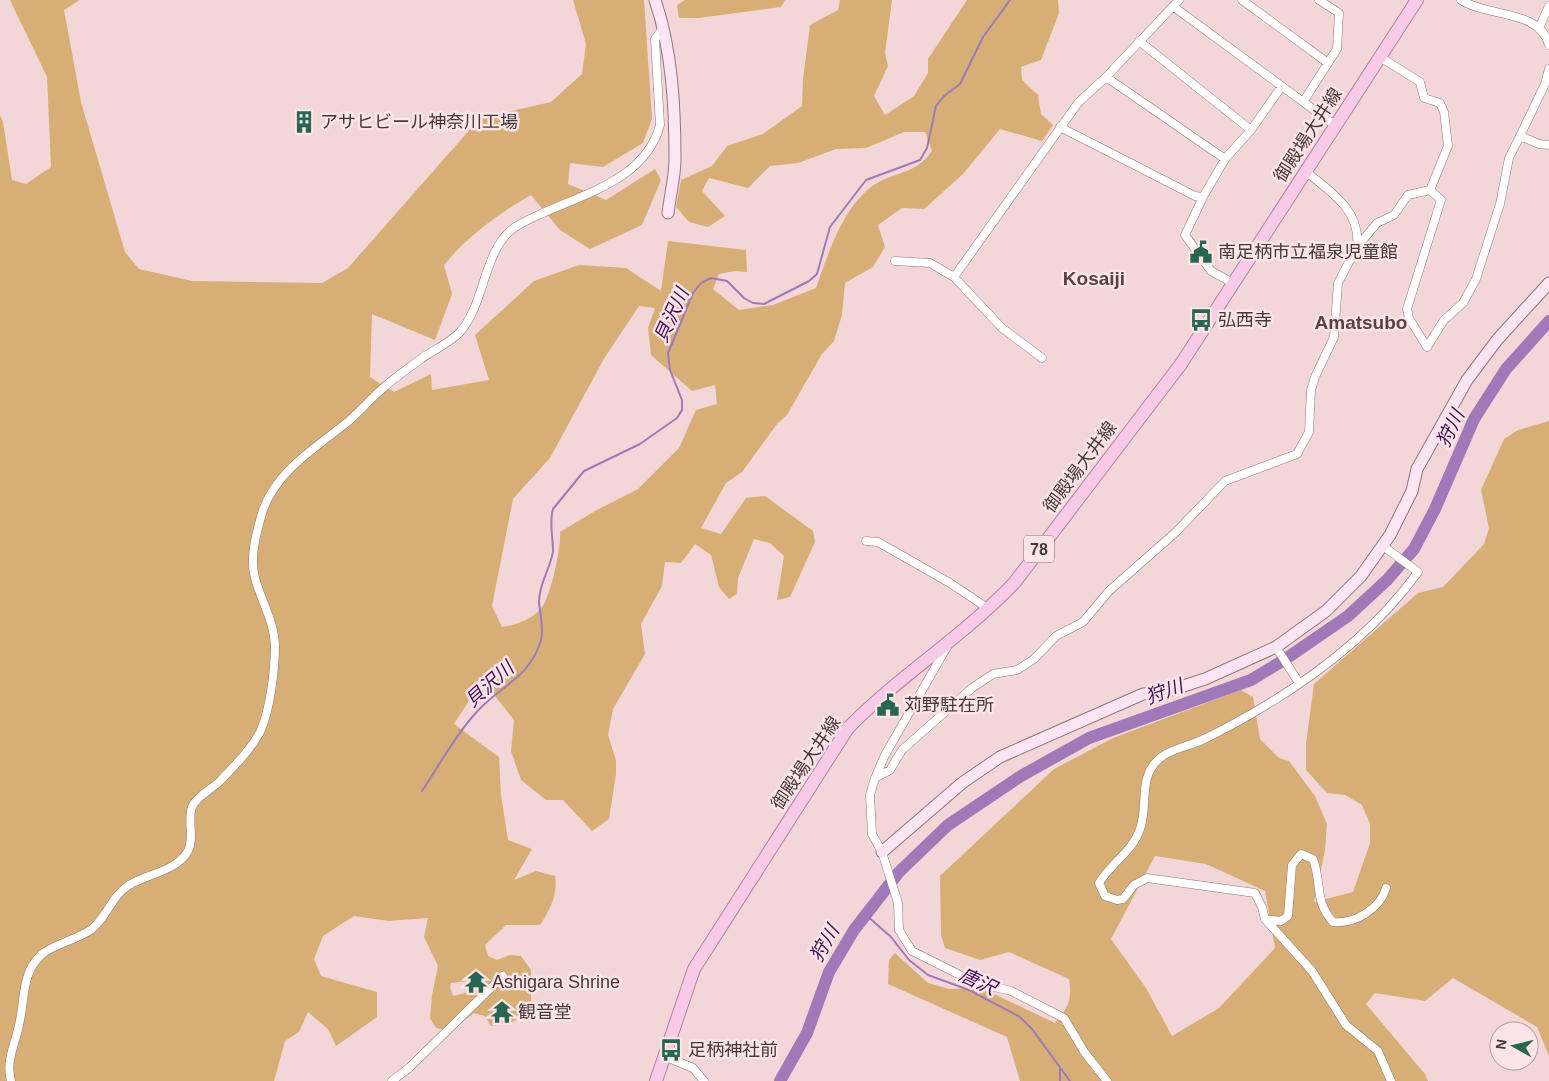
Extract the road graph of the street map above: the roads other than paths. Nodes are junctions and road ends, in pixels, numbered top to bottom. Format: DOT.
graph roads {
  1 [pos="655,0"];
  2 [pos="1242,0"];
  3 [pos="1319,0"];
  4 [pos="1417,0"];
  5 [pos="1461,0"];
  6 [pos="1176,3"];
  7 [pos="1549,6"];
  8 [pos="664,27"];
  9 [pos="1539,28"];
  10 [pos="1139,41"];
  11 [pos="1549,45"];
  12 [pos="1380,57"];
  13 [pos="1328,63"];
  14 [pos="1549,69"];
  15 [pos="1106,77"];
  16 [pos="1282,86"];
  17 [pos="1303,102"];
  18 [pos="1336,126"];
  19 [pos="1060,127"];
  20 [pos="1251,130"];
  21 [pos="1520,136"];
  22 [pos="1549,145"];
  23 [pos="1224,159"];
  24 [pos="1305,171"];
  25 [pos="1430,190"];
  26 [pos="1203,197"];
  27 [pos="668,213"];
  28 [pos="1357,247"];
  29 [pos="896,261"];
  30 [pos="954,278"];
  31 [pos="1233,283"];
  32 [pos="1549,283"];
  33 [pos="1042,358"];
  34 [pos="866,541"];
  35 [pos="1386,548"];
  36 [pos="989,609"];
  37 [pos="949,642"];
  38 [pos="1276,646"];
  39 [pos="1298,683"];
  40 [pos="875,778"];
  41 [pos="882,855"];
  42 [pos="1386,888"];
  43 [pos="1265,920"];
  44 [pos="503,976"];
  45 [pos="664,1056"];
  46 [pos="11,1081"];
  47 [pos="392,1081"];
  48 [pos="656,1081"];
  49 [pos="704,1081"];
  50 [pos="1107,1081"];
  51 [pos="1391,1081"];
  1 -- 8 [label="street"];
  2 -- 13 [label="street"];
  3 -- 13 [label="street"];
  4 -- 12 [label="main road, 御殿場大井線 / 78"];
  5 -- 9 [label="street"];
  6 -- 10 [label="street"];
  6 -- 16 [label="street"];
  7 -- 9 [label="street"];
  8 -- 27 [label="street"];
  8 -- 46 [label="street"];
  9 -- 11 [label="street"];
  10 -- 15 [label="street"];
  10 -- 20 [label="street"];
  12 -- 18 [label="main road, 御殿場大井線 / 78"];
  12 -- 25 [label="street"];
  13 -- 17 [label="street"];
  14 -- 21 [label="street"];
  15 -- 19 [label="street"];
  15 -- 23 [label="street"];
  16 -- 17 [label="street"];
  16 -- 20 [label="street"];
  17 -- 18 [label="street"];
  18 -- 24 [label="main road, 御殿場大井線 / 78"];
  19 -- 26 [label="street"];
  19 -- 30 [label="street"];
  20 -- 23 [label="street"];
  21 -- 22 [label="street"];
  21 -- 25 [label="street"];
  23 -- 26 [label="street"];
  24 -- 28 [label="street"];
  24 -- 31 [label="main road, 御殿場大井線 / 78"];
  25 -- 28 [label="street"];
  26 -- 31 [label="street"];
  28 -- 40 [label="street"];
  29 -- 30 [label="street"];
  30 -- 33 [label="street"];
  31 -- 36 [label="main road, 御殿場大井線 / 78"];
  32 -- 35 [label="street"];
  34 -- 36 [label="street"];
  35 -- 38 [label="street"];
  35 -- 39 [label="street"];
  36 -- 37 [label="main road, 御殿場大井線 / 78"];
  37 -- 40 [label="street"];
  37 -- 45 [label="main road, 御殿場大井線 / 78"];
  38 -- 39 [label="street"];
  38 -- 41 [label="street"];
  39 -- 43 [label="street"];
  40 -- 41 [label="street"];
  41 -- 50 [label="street"];
  42 -- 43 [label="street"];
  43 -- 51 [label="street"];
  44 -- 47 [label="street"];
  45 -- 48 [label="main road, 御殿場大井線 / 78"];
  45 -- 49 [label="street"];
}
